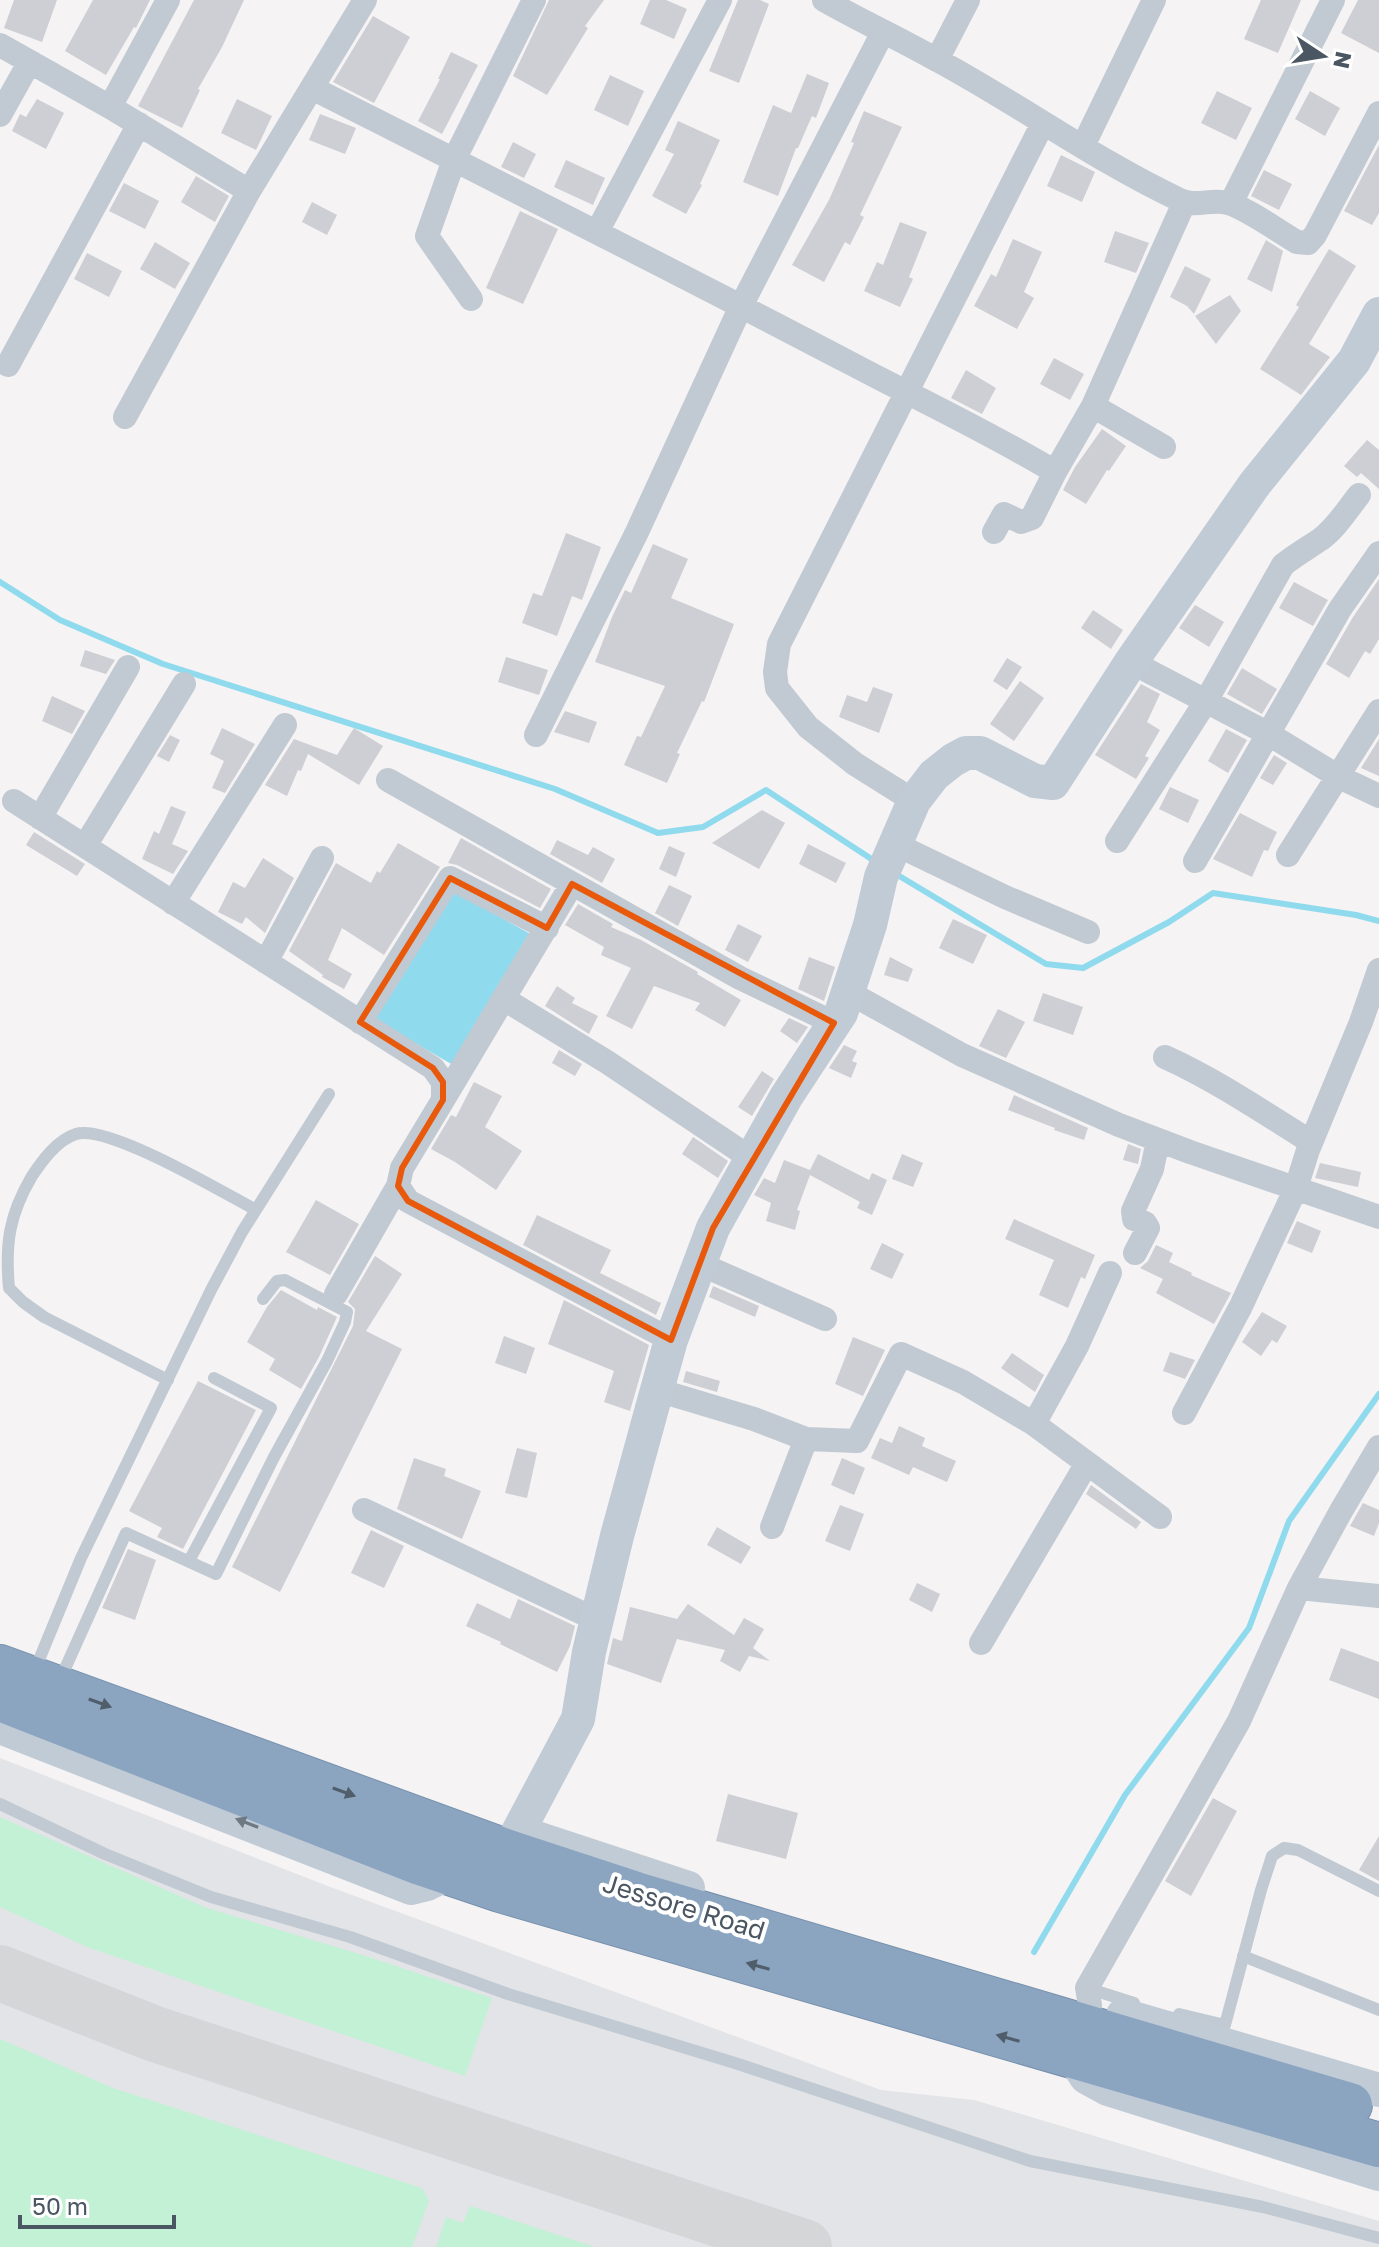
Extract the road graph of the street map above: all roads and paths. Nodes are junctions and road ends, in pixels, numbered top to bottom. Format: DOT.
graph roads {
  1 [pos="168,0"];
  2 [pos="365,0"];
  3 [pos="534,0"];
  4 [pos="720,0"];
  5 [pos="824,0"];
  6 [pos="968,0"];
  7 [pos="1154,0"];
  8 [pos="1333,0"];
  9 [pos="883,32"];
  10 [pos="0,45"];
  11 [pos="937,60"];
  12 [pos="29,63"];
  13 [pos="312,88"];
  14 [pos="110,107"];
  15 [pos="1379,113"];
  16 [pos="0,115"];
  17 [pos="1043,123"];
  18 [pos="139,124"];
  19 [pos="1083,146"];
  20 [pos="454,160"];
  21 [pos="249,191"];
  22 [pos="1184,203"];
  23 [pos="1231,203"];
  24 [pos="597,232"];
  25 [pos="471,299"];
  26 [pos="741,306"];
  27 [pos="1379,314"];
  28 [pos="8,365"];
  29 [pos="906,393"];
  30 [pos="1093,406"];
  31 [pos="125,417"];
  32 [pos="1164,447"];
  33 [pos="1055,472"];
  34 [pos="1359,495"];
  35 [pos="994,532"];
  36 [pos="1379,553"];
  37 [pos="1131,662"];
  38 [pos="128,667"];
  39 [pos="184,684"];
  40 [pos="1206,701"];
  41 [pos="1379,711"];
  42 [pos="285,725"];
  43 [pos="1267,733"];
  44 [pos="536,735"];
  45 [pos="1339,777"];
  46 [pos="388,780"];
  47 [pos="1379,796"];
  48 [pos="14,801"];
  49 [pos="914,801"];
  50 [pos="40,818"];
  51 [pos="1117,841"];
  52 [pos="85,846"];
  53 [pos="1288,855"];
  54 [pos="322,858"];
  55 [pos="888,858"];
  56 [pos="1195,861"];
  57 [pos="572,884"];
  58 [pos="173,903"];
  59 [pos="547,928"];
  60 [pos="1088,932"];
  61 [pos="266,962"];
  62 [pos="1379,970"];
  63 [pos="848,992"];
  64 [pos="504,999"];
  65 [pos="360,1022"];
  66 [pos="834,1023"];
  67 [pos="1165,1057"];
  68 [pos="329,1094"];
  69 [pos="443,1100"];
  70 [pos="1158,1140"];
  71 [pos="1311,1142"];
  72 [pos="752,1159"];
  73 [pos="398,1186"];
  74 [pos="1296,1188"];
  75 [pos="256,1210"];
  76 [pos="1379,1217"];
  77 [pos="1135,1253"];
  78 [pos="700,1264"];
  79 [pos="1110,1273"];
  80 [pos="336,1294"];
  81 [pos="263,1299"];
  82 [pos="825,1319"];
  83 [pos="671,1340"];
  84 [pos="214,1378"];
  85 [pos="168,1380"];
  86 [pos="657,1390"];
  87 [pos="271,1408"];
  88 [pos="1184,1413"];
  89 [pos="295,1420"];
  90 [pos="1034,1424"];
  91 [pos="806,1439"];
  92 [pos="1379,1447"];
  93 [pos="1087,1463"];
  94 [pos="364,1510"];
  95 [pos="1160,1517"];
  96 [pos="772,1527"];
  97 [pos="189,1561"];
  98 [pos="1299,1588"];
  99 [pos="1379,1596"];
  100 [pos="597,1620"];
  101 [pos="981,1643"];
  102 [pos="22,1683"];
  103 [pos="0,1727"];
  104 [pos="0,1804"];
  105 [pos="507,1857"];
  106 [pos="449,1873"];
  107 [pos="1379,1891"];
  108 [pos="1243,1956"];
  109 [pos="1152,2008"];
  110 [pos="1379,2010"];
  111 [pos="1167,2011"];
  112 [pos="1084,2019"];
  113 [pos="1379,2090"];
  114 [pos="1379,2113"];
  115 [pos="1379,2145"];
  116 [pos="1379,2174"];
  117 [pos="1379,2238"];
  1 -- 14 [label="street"];
  2 -- 13 [label="street"];
  3 -- 20 [label="street"];
  4 -- 24 [label="street"];
  5 -- 9 [label="street"];
  6 -- 11 [label="street"];
  7 -- 19 [label="street"];
  8 -- 23 [label="street"];
  9 -- 11 [label="street"];
  9 -- 26 [label="street"];
  10 -- 12 [label="street"];
  11 -- 17 [label="street"];
  12 -- 14 [label="street"];
  12 -- 16 [label="street"];
  13 -- 20 [label="street"];
  13 -- 21 [label="street"];
  14 -- 18 [label="street"];
  15 -- 23 [label="street"];
  17 -- 19 [label="street"];
  17 -- 29 [label="street"];
  18 -- 21 [label="street"];
  18 -- 28 [label="street"];
  19 -- 22 [label="street"];
  20 -- 24 [label="street"];
  20 -- 25 [label="street"];
  21 -- 31 [label="street"];
  22 -- 23 [label="street"];
  22 -- 30 [label="street"];
  24 -- 26 [label="street"];
  26 -- 29 [label="street"];
  26 -- 44 [label="street"];
  27 -- 37 [label="street"];
  29 -- 33 [label="street"];
  29 -- 49 [label="street"];
  30 -- 32 [label="street"];
  30 -- 33 [label="street"];
  33 -- 35 [label="street"];
  34 -- 40 [label="street"];
  36 -- 43 [label="street"];
  37 -- 40 [label="street"];
  37 -- 49 [label="street"];
  38 -- 50 [label="street"];
  39 -- 52 [label="street"];
  40 -- 43 [label="street"];
  40 -- 51 [label="street"];
  41 -- 45 [label="street"];
  42 -- 58 [label="street"];
  43 -- 45 [label="street"];
  43 -- 56 [label="street"];
  45 -- 47 [label="street"];
  45 -- 53 [label="street"];
  46 -- 57 [label="street"];
  48 -- 50 [label="street"];
  49 -- 55 [label="street"];
  50 -- 52 [label="street"];
  52 -- 58 [label="street"];
  54 -- 61 [label="street"];
  55 -- 60 [label="street"];
  55 -- 63 [label="street"];
  57 -- 59 [label="street"];
  57 -- 66 [label="street"];
  58 -- 61 [label="street"];
  59 -- 64 [label="street"];
  59 -- 65 [label="street"];
  61 -- 65 [label="street"];
  62 -- 71 [label="street"];
  63 -- 66 [label="street"];
  63 -- 70 [label="street"];
  64 -- 69 [label="street"];
  64 -- 72 [label="street"];
  65 -- 69 [label="street"];
  66 -- 72 [label="street"];
  67 -- 71 [label="street"];
  68 -- 75 [label="lane"];
  69 -- 73 [label="street"];
  70 -- 74 [label="street"];
  70 -- 77 [label="street"];
  71 -- 74 [label="street"];
  72 -- 78 [label="street"];
  73 -- 80 [label="street"];
  73 -- 83 [label="street"];
  74 -- 76 [label="street"];
  74 -- 88 [label="street"];
  75 -- 85 [label="lane"];
  75 -- 85 [label="lane"];
  78 -- 82 [label="street"];
  78 -- 83 [label="street"];
  79 -- 90 [label="street"];
  81 -- 89 [label="lane"];
  83 -- 86 [label="street"];
  84 -- 87 [label="lane"];
  85 -- 102 [label="lane"];
  86 -- 91 [label="street"];
  86 -- 100 [label="street"];
  87 -- 89 [label="lane"];
  87 -- 97 [label="lane"];
  89 -- 97 [label="lane"];
  90 -- 91 [label="street"];
  90 -- 93 [label="street"];
  91 -- 96 [label="street"];
  92 -- 98 [label="street"];
  93 -- 95 [label="street"];
  93 -- 101 [label="street"];
  94 -- 100 [label="street"];
  97 -- 102 [label="lane"];
  98 -- 99 [label="street"];
  98 -- 112 [label="street"];
  100 -- 105 [label="street"];
  102 -- 105 [label="highway, Jessore Road, one-way"];
  102 -- 106 [label="highway"];
  106 -- 103 [label="street, one-way"];
  104 -- 117 [label="lane"];
  105 -- 106 [label="highway"];
  105 -- 112 [label="highway, Jessore Road"];
  107 -- 108 [label="lane"];
  108 -- 110 [label="lane"];
  108 -- 111 [label="lane"];
  109 -- 112 [label="lane"];
  112 -- 113 [label="street"];
  112 -- 114 [label="highway, Jessore Road"];
  112 -- 115 [label="highway"];
  112 -- 116 [label="street"];
}
